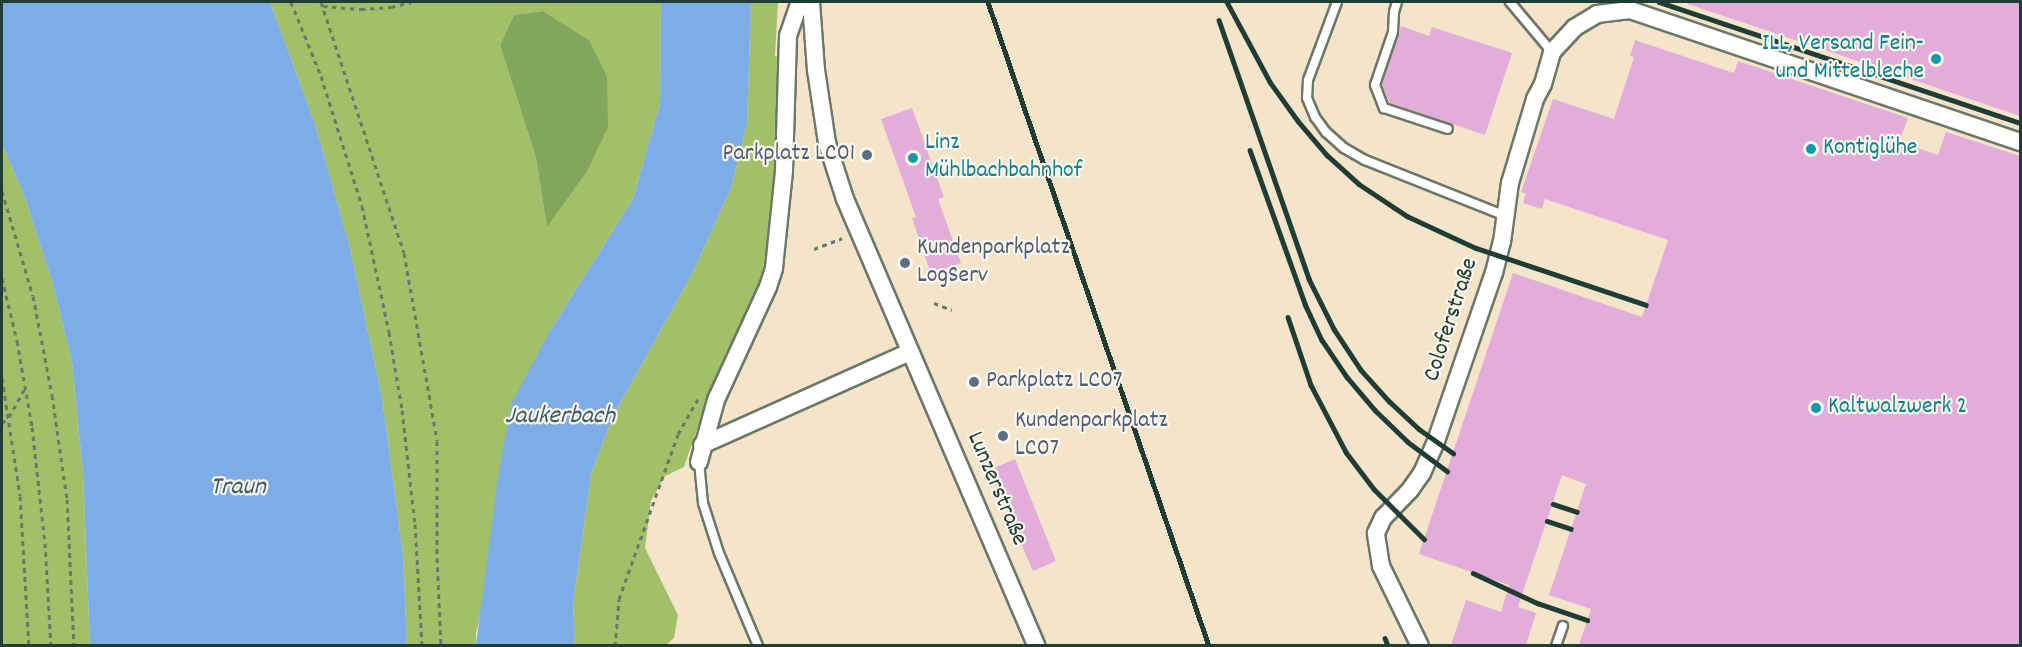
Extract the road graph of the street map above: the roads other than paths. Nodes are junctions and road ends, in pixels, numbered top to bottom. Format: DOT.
graph roads {
  1 [pos="800,2"];
  2 [pos="811,2"];
  3 [pos="1337,2"];
  4 [pos="1397,2"];
  5 [pos="1510,2"];
  6 [pos="1552,52"];
  7 [pos="1448,129"];
  8 [pos="2020,142"];
  9 [pos="1506,216"];
  10 [pos="910,352"];
  11 [pos="702,445"];
  12 [pos="699,462"];
  13 [pos="1563,626"];
  14 [pos="758,645"];
  15 [pos="1037,645"];
  16 [pos="1420,645"];
  17 [pos="1556,645"];
  1 -- 11 [label="street"];
  2 -- 10 [label="street, Lunzerstraße"];
  3 -- 9 [label="lane"];
  4 -- 7 [label="lane"];
  5 -- 6 [label="lane"];
  6 -- 8 [label="street"];
  6 -- 9 [label="street, Coloferstraße"];
  9 -- 16 [label="street, Coloferstraße"];
  10 -- 11 [label="street"];
  10 -- 15 [label="street, Lunzerstraße"];
  11 -- 12 [label="street"];
  12 -- 14 [label="lane"];
  13 -- 17 [label="lane"];
}
